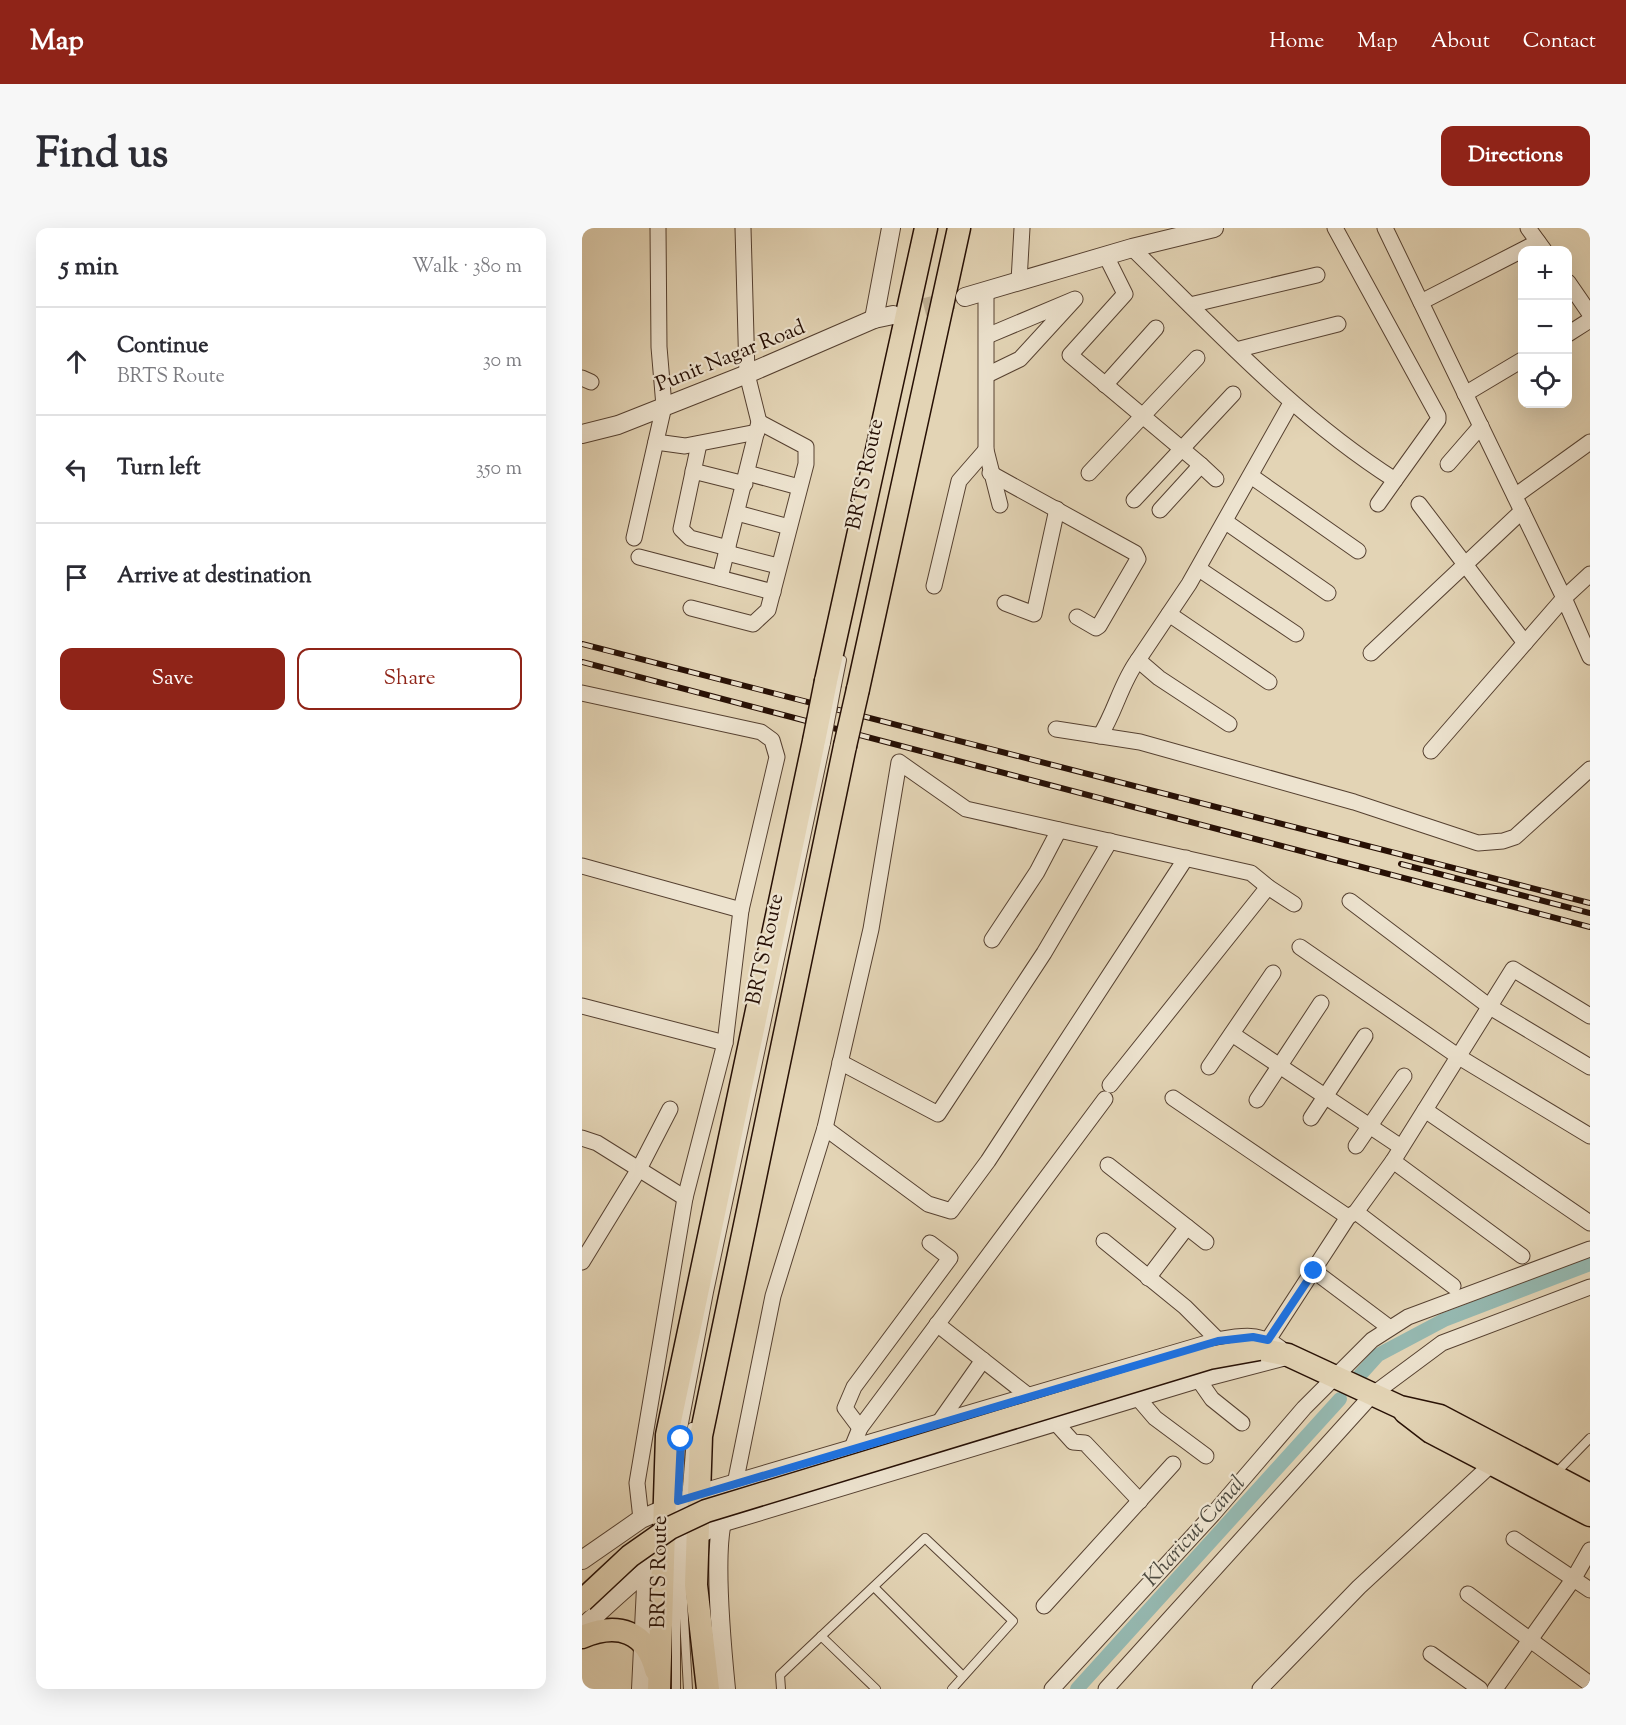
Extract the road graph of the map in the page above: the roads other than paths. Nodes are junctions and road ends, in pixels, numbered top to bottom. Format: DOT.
graph roads {
  1 [pos="658,228"];
  2 [pos="743,228"];
  3 [pos="891,228"];
  4 [pos="926,228"];
  5 [pos="935,228"];
  6 [pos="959,228"];
  7 [pos="1022,228"];
  8 [pos="1214,228"];
  9 [pos="1335,228"];
  10 [pos="1385,228"];
  11 [pos="1528,228"];
  12 [pos="1541,246"];
  13 [pos="1132,248"];
  14 [pos="1106,256"];
  15 [pos="1518,257"];
  16 [pos="1317,276"];
  17 [pos="1019,281"];
  18 [pos="1572,288"];
  19 [pos="986,291"];
  20 [pos="964,297"];
  21 [pos="1421,302"];
  22 [pos="1190,305"];
  23 [pos="1590,314"];
  24 [pos="893,315"];
  25 [pos="874,319"];
  26 [pos="1590,320"];
  27 [pos="915,322"];
  28 [pos="1338,324"];
  29 [pos="1156,328"];
  30 [pos="1572,331"];
  31 [pos="987,336"];
  32 [pos="1236,350"];
  33 [pos="1197,358"];
  34 [pos="1518,362"];
  35 [pos="747,374"];
  36 [pos="987,375"];
  37 [pos="1105,385"];
  38 [pos="1233,394"];
  39 [pos="1466,394"];
  40 [pos="1292,403"];
  41 [pos="664,406"];
  42 [pos="1143,416"];
  43 [pos="1481,426"];
  44 [pos="758,427"];
  45 [pos="582,434"];
  46 [pos="656,442"];
  47 [pos="1590,442"];
  48 [pos="699,444"];
  49 [pos="1182,449"];
  50 [pos="986,450"];
  51 [pos="1448,464"];
  52 [pos="1201,465"];
  53 [pos="693,471"];
  54 [pos="990,473"];
  55 [pos="1089,473"];
  56 [pos="1251,476"];
  57 [pos="746,479"];
  58 [pos="1216,479"];
  59 [pos="894,480"];
  60 [pos="1395,480"];
  61 [pos="800,487"];
  62 [pos="1515,496"];
  63 [pos="1134,500"];
  64 [pos="1378,504"];
  65 [pos="1419,504"];
  66 [pos="1000,505"];
  67 [pos="1057,509"];
  68 [pos="1160,510"];
  69 [pos="1522,511"];
  70 [pos="737,513"];
  71 [pos="1226,522"];
  72 [pos="789,527"];
  73 [pos="634,538"];
  74 [pos="728,550"];
  75 [pos="1358,551"];
  76 [pos="639,557"];
  77 [pos="778,566"];
  78 [pos="1466,566"];
  79 [pos="1199,569"];
  80 [pos="1590,574"];
  81 [pos="720,578"];
  82 [pos="934,586"];
  83 [pos="772,592"];
  84 [pos="1328,593"];
  85 [pos="1564,598"];
  86 [pos="1005,603"];
  87 [pos="691,608"];
  88 [pos="1169,614"];
  89 [pos="1077,617"];
  90 [pos="1296,634"];
  91 [pos="1525,643"];
  92 [pos="844,650"];
  93 [pos="1371,653"];
  94 [pos="1590,657"];
  95 [pos="1138,660"];
  96 [pos="1269,682"];
  97 [pos="842,686"];
  98 [pos="582,693"];
  99 [pos="1229,724"];
  100 [pos="1056,729"];
  101 [pos="1100,735"];
  102 [pos="830,744"];
  103 [pos="1431,751"];
  104 [pos="1590,769"];
  105 [pos="1059,830"];
  106 [pos="1110,842"];
  107 [pos="1186,858"];
  108 [pos="582,866"];
  109 [pos="1268,887"];
  110 [pos="1350,901"];
  111 [pos="1294,904"];
  112 [pos="741,910"];
  113 [pos="992,940"];
  114 [pos="1300,947"];
  115 [pos="1273,973"];
  116 [pos="782,1002"];
  117 [pos="1321,1003"];
  118 [pos="582,1006"];
  119 [pos="1490,1007"];
  120 [pos="1590,1016"];
  121 [pos="1232,1034"];
  122 [pos="1365,1036"];
  123 [pos="725,1043"];
  124 [pos="1459,1057"];
  125 [pos="840,1062"];
  126 [pos="1280,1067"];
  127 [pos="1590,1067"];
  128 [pos="1209,1068"];
  129 [pos="1404,1076"];
  130 [pos="1325,1097"];
  131 [pos="1173,1098"];
  132 [pos="1257,1101"];
  133 [pos="670,1108"];
  134 [pos="1425,1110"];
  135 [pos="1311,1118"];
  136 [pos="1370,1126"];
  137 [pos="825,1128"];
  138 [pos="1590,1136"];
  139 [pos="582,1138"];
  140 [pos="1356,1146"];
  141 [pos="1401,1147"];
  142 [pos="1393,1161"];
  143 [pos="1108,1165"];
  144 [pos="639,1168"];
  145 [pos="685,1198"];
  146 [pos="1352,1215"];
  147 [pos="1590,1223"];
  148 [pos="1187,1227"];
  149 [pos="1104,1240"];
  150 [pos="1206,1242"];
  151 [pos="930,1243"];
  152 [pos="1590,1249"];
  153 [pos="1522,1256"];
  154 [pos="582,1263"];
  155 [pos="1314,1271"];
  156 [pos="1148,1278"];
  157 [pos="1453,1286"];
  158 [pos="1590,1287"];
  159 [pos="938,1324"];
  160 [pos="1390,1328"];
  161 [pos="1218,1341"];
  162 [pos="1263,1345"];
  163 [pos="1288,1355"];
  164 [pos="983,1360"];
  165 [pos="706,1361"];
  166 [pos="1333,1377"];
  167 [pos="1198,1379"];
  168 [pos="1372,1395"];
  169 [pos="1030,1397"];
  170 [pos="1137,1397"];
  171 [pos="1400,1407"];
  172 [pos="1055,1422"];
  173 [pos="1242,1423"];
  174 [pos="938,1424"];
  175 [pos="860,1428"];
  176 [pos="1590,1438"];
  177 [pos="851,1450"];
  178 [pos="1206,1456"];
  179 [pos="1493,1463"];
  180 [pos="1173,1464"];
  181 [pos="1554,1475"];
  182 [pos="735,1484"];
  183 [pos="1590,1495"];
  184 [pos="682,1500"];
  185 [pos="1140,1501"];
  186 [pos="1590,1515"];
  187 [pos="640,1519"];
  188 [pos="721,1523"];
  189 [pos="1514,1539"];
  190 [pos="673,1549"];
  191 [pos="1590,1550"];
  192 [pos="582,1560"];
  193 [pos="1574,1578"];
  194 [pos="873,1587"];
  195 [pos="1590,1590"];
  196 [pos="1468,1594"];
  197 [pos="582,1601"];
  198 [pos="1044,1606"];
  199 [pos="582,1628"];
  200 [pos="821,1636"];
  201 [pos="582,1637"];
  202 [pos="642,1640"];
  203 [pos="1530,1640"];
  204 [pos="1431,1654"];
  205 [pos="963,1676"];
  206 [pos="1590,1684"];
  207 [pos="662,1686"];
  208 [pos="688,1689"];
  209 [pos="708,1689"];
  210 [pos="726,1689"];
  211 [pos="781,1689"];
  212 [pos="876,1689"];
  213 [pos="952,1689"];
  214 [pos="1052,1689"];
  215 [pos="1106,1689"];
  216 [pos="1260,1689"];
  217 [pos="1480,1689"];
  218 [pos="1495,1689"];
  1 -- 41 [label="street"];
  2 -- 35 [label="street"];
  3 -- 25 [label="street"];
  4 -- 97 [label="main road"];
  5 -- 27 [label="lane"];
  6 -- 97 [label="main road"];
  7 -- 17 [label="street"];
  8 -- 13 [label="street"];
  9 -- 60 [label="street"];
  10 -- 21 [label="street"];
  11 -- 12 [label="street"];
  13 -- 14 [label="street"];
  13 -- 22 [label="street"];
  14 -- 17 [label="street"];
  14 -- 37 [label="street"];
  15 -- 21 [label="street"];
  16 -- 22 [label="street"];
  17 -- 19 [label="street"];
  18 -- 23 [label="street"];
  19 -- 20 [label="street"];
  19 -- 31 [label="street"];
  21 -- 39 [label="street"];
  22 -- 32 [label="street"];
  24 -- 25 [label="street, Punit Nagar Road"];
  25 -- 35 [label="street, Punit Nagar Road"];
  26 -- 30 [label="street"];
  28 -- 32 [label="street"];
  29 -- 37 [label="street"];
  31 -- 36 [label="street"];
  31 -- 36 [label="street"];
  32 -- 40 [label="street"];
  33 -- 42 [label="street"];
  34 -- 39 [label="street"];
  35 -- 41 [label="street, Punit Nagar Road"];
  35 -- 44 [label="street"];
  36 -- 50 [label="street"];
  37 -- 42 [label="street"];
  38 -- 49 [label="street"];
  39 -- 43 [label="street"];
  40 -- 56 [label="street"];
  40 -- 60 [label="street"];
  41 -- 45 [label="street, Punit Nagar Road"];
  41 -- 46 [label="street"];
  42 -- 49 [label="street"];
  42 -- 55 [label="street"];
  43 -- 51 [label="street"];
  43 -- 62 [label="street"];
  44 -- 48 [label="street"];
  44 -- 57 [label="street"];
  44 -- 61 [label="street"];
  46 -- 48 [label="street"];
  46 -- 73 [label="street"];
  47 -- 62 [label="street"];
  48 -- 53 [label="street"];
  49 -- 52 [label="street"];
  49 -- 63 [label="street"];
  50 -- 54 [label="street"];
  50 -- 82 [label="street"];
  52 -- 58 [label="street"];
  52 -- 68 [label="street"];
  53 -- 57 [label="street"];
  53 -- 74 [label="street"];
  54 -- 66 [label="street"];
  54 -- 67 [label="street"];
  56 -- 71 [label="street"];
  56 -- 75 [label="street"];
  57 -- 61 [label="street"];
  57 -- 70 [label="street"];
  59 -- 97 [label="lane, BRTS Route"];
  60 -- 64 [label="street"];
  61 -- 72 [label="street"];
  62 -- 69 [label="street"];
  65 -- 78 [label="street"];
  67 -- 86 [label="street"];
  67 -- 89 [label="street"];
  69 -- 78 [label="street"];
  69 -- 85 [label="street"];
  70 -- 72 [label="street"];
  70 -- 74 [label="street"];
  71 -- 79 [label="street"];
  71 -- 84 [label="street"];
  72 -- 77 [label="street"];
  74 -- 77 [label="street"];
  74 -- 81 [label="street"];
  76 -- 81 [label="street"];
  77 -- 83 [label="street"];
  78 -- 91 [label="street"];
  78 -- 93 [label="street"];
  79 -- 88 [label="street"];
  79 -- 90 [label="street"];
  80 -- 85 [label="street"];
  81 -- 83 [label="street"];
  83 -- 87 [label="street"];
  85 -- 91 [label="street"];
  85 -- 94 [label="street"];
  88 -- 95 [label="street"];
  88 -- 96 [label="street"];
  91 -- 103 [label="street"];
  92 -- 97 [label="lane"];
  95 -- 99 [label="street"];
  95 -- 101 [label="street"];
  97 -- 102 [label="main road, bridge"];
  97 -- 102 [label="main road, bridge"];
  98 -- 112 [label="street"];
  100 -- 101 [label="street"];
  101 -- 104 [label="street"];
  102 -- 116 [label="lane, BRTS Route"];
  102 -- 184 [label="main road"];
  102 -- 184 [label="main road"];
  105 -- 106 [label="street"];
  105 -- 113 [label="street"];
  105 -- 125 [label="street"];
  106 -- 107 [label="street"];
  106 -- 125 [label="street"];
  107 -- 109 [label="street"];
  107 -- 137 [label="street"];
  108 -- 112 [label="street"];
  109 -- 111 [label="street"];
  109 -- 159 [label="street"];
  110 -- 119 [label="street"];
  112 -- 123 [label="street"];
  114 -- 124 [label="street"];
  115 -- 121 [label="street"];
  117 -- 126 [label="street"];
  118 -- 123 [label="street"];
  119 -- 120 [label="street"];
  119 -- 124 [label="street"];
  119 -- 127 [label="street"];
  121 -- 126 [label="street"];
  121 -- 128 [label="street"];
  122 -- 130 [label="street"];
  123 -- 145 [label="street"];
  124 -- 134 [label="street"];
  124 -- 138 [label="street"];
  125 -- 137 [label="street"];
  126 -- 130 [label="street"];
  126 -- 132 [label="street"];
  129 -- 136 [label="street"];
  130 -- 135 [label="street"];
  130 -- 136 [label="street"];
  131 -- 146 [label="street"];
  133 -- 144 [label="street"];
  134 -- 141 [label="street"];
  134 -- 147 [label="street"];
  136 -- 140 [label="street"];
  136 -- 141 [label="street"];
  137 -- 182 [label="street"];
  139 -- 144 [label="street"];
  141 -- 142 [label="street"];
  142 -- 146 [label="street"];
  142 -- 153 [label="street"];
  143 -- 148 [label="street"];
  144 -- 145 [label="street"];
  144 -- 154 [label="street"];
  145 -- 187 [label="street"];
  146 -- 155 [label="street"];
  146 -- 157 [label="street"];
  148 -- 150 [label="street"];
  148 -- 156 [label="street"];
  149 -- 156 [label="street"];
  151 -- 175 [label="street"];
  152 -- 160 [label="street"];
  155 -- 160 [label="street"];
  155 -- 162 [label="street"];
  156 -- 161 [label="street"];
  158 -- 168 [label="street"];
  159 -- 164 [label="street"];
  159 -- 175 [label="street"];
  160 -- 166 [label="street"];
  161 -- 162 [label="street"];
  161 -- 169 [label="street"];
  162 -- 163 [label="main road"];
  162 -- 197 [label="main road, bridge"];
  163 -- 166 [label="main road"];
  163 -- 167 [label="street"];
  164 -- 169 [label="street"];
  164 -- 174 [label="street"];
  165 -- 184 [label="lane, BRTS Route"];
  166 -- 168 [label="main road"];
  166 -- 214 [label="street"];
  167 -- 170 [label="street"];
  167 -- 173 [label="street"];
  168 -- 171 [label="main road"];
  168 -- 215 [label="street"];
  169 -- 174 [label="street"];
  170 -- 172 [label="street"];
  170 -- 178 [label="street"];
  171 -- 179 [label="main road"];
  171 -- 181 [label="main road"];
  172 -- 185 [label="street"];
  172 -- 188 [label="street"];
  174 -- 177 [label="street"];
  175 -- 177 [label="street"];
  176 -- 181 [label="lane"];
  177 -- 182 [label="street"];
  179 -- 186 [label="main road"];
  179 -- 216 [label="street"];
  180 -- 185 [label="street"];
  181 -- 183 [label="main road"];
  182 -- 184 [label="street"];
  182 -- 188 [label="street"];
  184 -- 187 [label="street"];
  184 -- 190 [label="main road"];
  184 -- 190 [label="main road"];
  185 -- 198 [label="street"];
  187 -- 192 [label="street"];
  188 -- 190 [label="street"];
  188 -- 210 [label="street"];
  189 -- 193 [label="street"];
  190 -- 199 [label="street"];
  190 -- 202 [label="street"];
  190 -- 207 [label="main road"];
  190 -- 208 [label="lane, BRTS Route"];
  190 -- 209 [label="main road"];
  191 -- 193 [label="street"];
  193 -- 195 [label="street"];
  193 -- 203 [label="street"];
  194 -- 200 [label="lane"];
  194 -- 205 [label="lane"];
  194 -- 205 [label="lane"];
  196 -- 203 [label="street"];
  200 -- 211 [label="lane"];
  200 -- 212 [label="lane"];
  201 -- 202 [label="main road"];
  202 -- 207 [label="main road"];
  203 -- 206 [label="street"];
  203 -- 218 [label="street"];
  204 -- 217 [label="street"];
  205 -- 213 [label="lane"];
}
